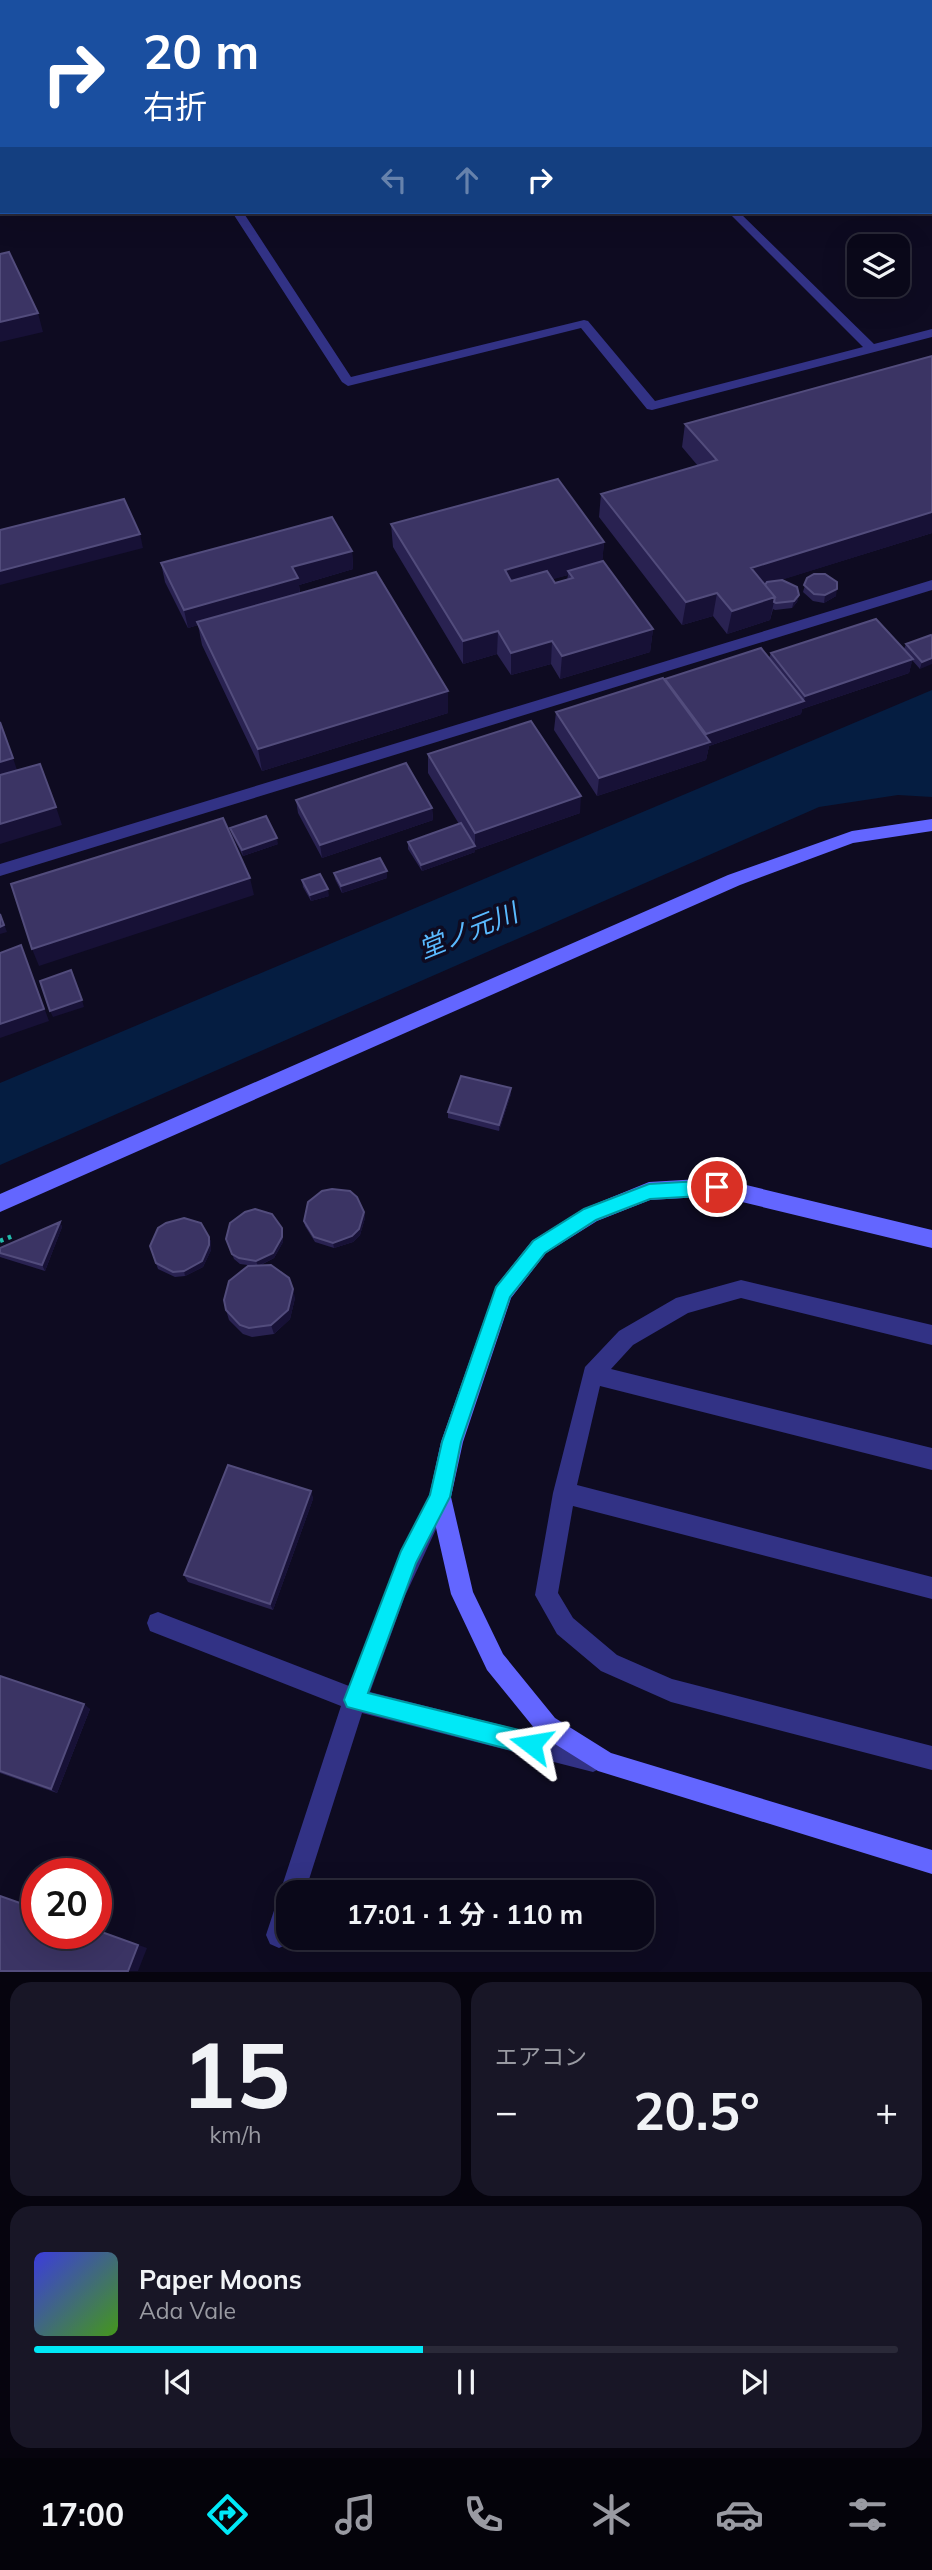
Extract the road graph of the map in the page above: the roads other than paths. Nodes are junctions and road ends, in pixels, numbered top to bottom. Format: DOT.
graph roads {
  1 [pos="239,214"];
  2 [pos="735,214"];
  3 [pos="932,333"];
  4 [pos="872,349"];
  5 [pos="932,585"];
  6 [pos="932,825"];
  7 [pos="0,870"];
  8 [pos="0,1203"];
  9 [pos="932,1239"];
  10 [pos="932,1335"];
  11 [pos="592,1374"];
  12 [pos="932,1459"];
  13 [pos="564,1493"];
  14 [pos="440,1497"];
  15 [pos="932,1588"];
  16 [pos="158,1623"];
  17 [pos="355,1700"];
  18 [pos="932,1758"];
  19 [pos="606,1763"];
  20 [pos="932,1862"];
  21 [pos="297,1880"];
  1 -- 4 [label="lane"];
  2 -- 4 [label="lane"];
  3 -- 4 [label="lane"];
  5 -- 7 [label="lane"];
  6 -- 8 [label="street"];
  9 -- 14 [label="street"];
  10 -- 11 [label="lane"];
  11 -- 12 [label="lane"];
  11 -- 13 [label="lane"];
  13 -- 15 [label="lane"];
  13 -- 18 [label="lane"];
  14 -- 17 [label="lane"];
  14 -- 19 [label="street"];
  16 -- 17 [label="lane"];
  17 -- 19 [label="lane"];
  17 -- 21 [label="lane"];
  19 -- 20 [label="street"];
}
